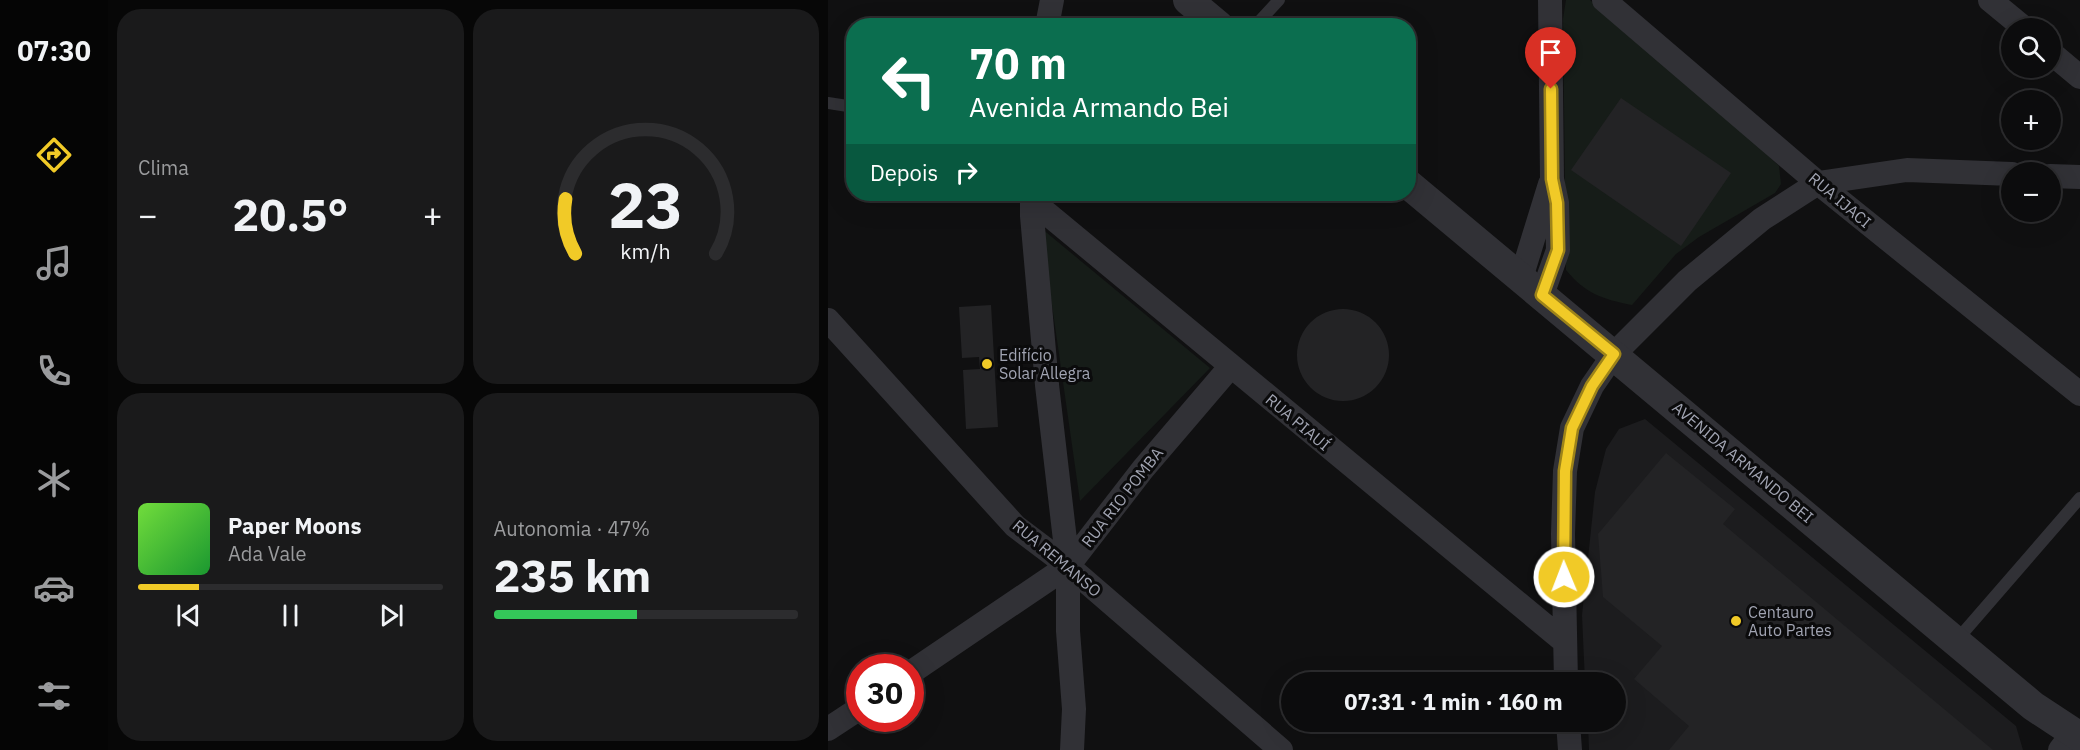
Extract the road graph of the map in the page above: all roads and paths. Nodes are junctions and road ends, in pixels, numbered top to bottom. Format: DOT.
graph roads {
  1 [pos="1052,0"];
  2 [pos="1188,0"];
  3 [pos="1279,0"];
  4 [pos="1550,0"];
  5 [pos="1604,0"];
  6 [pos="1990,0"];
  7 [pos="1049,18"];
  8 [pos="1209,18"];
  9 [pos="1262,18"];
  10 [pos="2012,18"];
  11 [pos="2061,61"];
  12 [pos="2080,77"];
  13 [pos="828,103"];
  14 [pos="846,106"];
  15 [pos="2001,174"];
  16 [pos="2061,176"];
  17 [pos="2080,177"];
  18 [pos="1818,183"];
  19 [pos="1416,191"];
  20 [pos="1032,201"];
  21 [pos="1037,201"];
  22 [pos="1531,286"];
  23 [pos="828,320"];
  24 [pos="1614,354"];
  25 [pos="1231,366"];
  26 [pos="2080,394"];
  27 [pos="2080,498"];
  28 [pos="1068,566"];
  29 [pos="1956,641"];
  30 [pos="1565,642"];
  31 [pos="924,664"];
  32 [pos="1566,672"];
  33 [pos="846,717"];
  34 [pos="828,729"];
  35 [pos="1569,732"];
  36 [pos="2071,740"];
  37 [pos="1072,750"];
  38 [pos="1281,750"];
  39 [pos="1570,750"];
  1 -- 7 [label="street"];
  2 -- 8 [label="street"];
  3 -- 9 [label="lane"];
  4 -- 22 [label="street"];
  5 -- 18 [label="street, RUA IJACI"];
  6 -- 10 [label="street"];
  11 -- 12 [label="street"];
  13 -- 14 [label="lane"];
  15 -- 18 [label="street"];
  16 -- 17 [label="street"];
  18 -- 24 [label="street"];
  18 -- 26 [label="street, RUA IJACI"];
  19 -- 22 [label="street, AVENIDA ARMANDO BEI"];
  20 -- 28 [label="street"];
  21 -- 25 [label="street, RUA PIAUÍ"];
  22 -- 24 [label="street, AVENIDA ARMANDO BEI"];
  23 -- 28 [label="street, RUA REMANSO"];
  24 -- 29 [label="street, AVENIDA ARMANDO BEI"];
  24 -- 30 [label="street"];
  25 -- 28 [label="street, RUA RIO POMBA"];
  25 -- 30 [label="street, RUA PIAUÍ"];
  27 -- 29 [label="lane"];
  28 -- 31 [label="street, RUA RIO POMBA"];
  28 -- 37 [label="street"];
  28 -- 38 [label="street, RUA REMANSO"];
  29 -- 36 [label="street, AVENIDA ARMANDO BEI"];
  30 -- 32 [label="street"];
  33 -- 34 [label="street"];
  35 -- 39 [label="street"];
}
